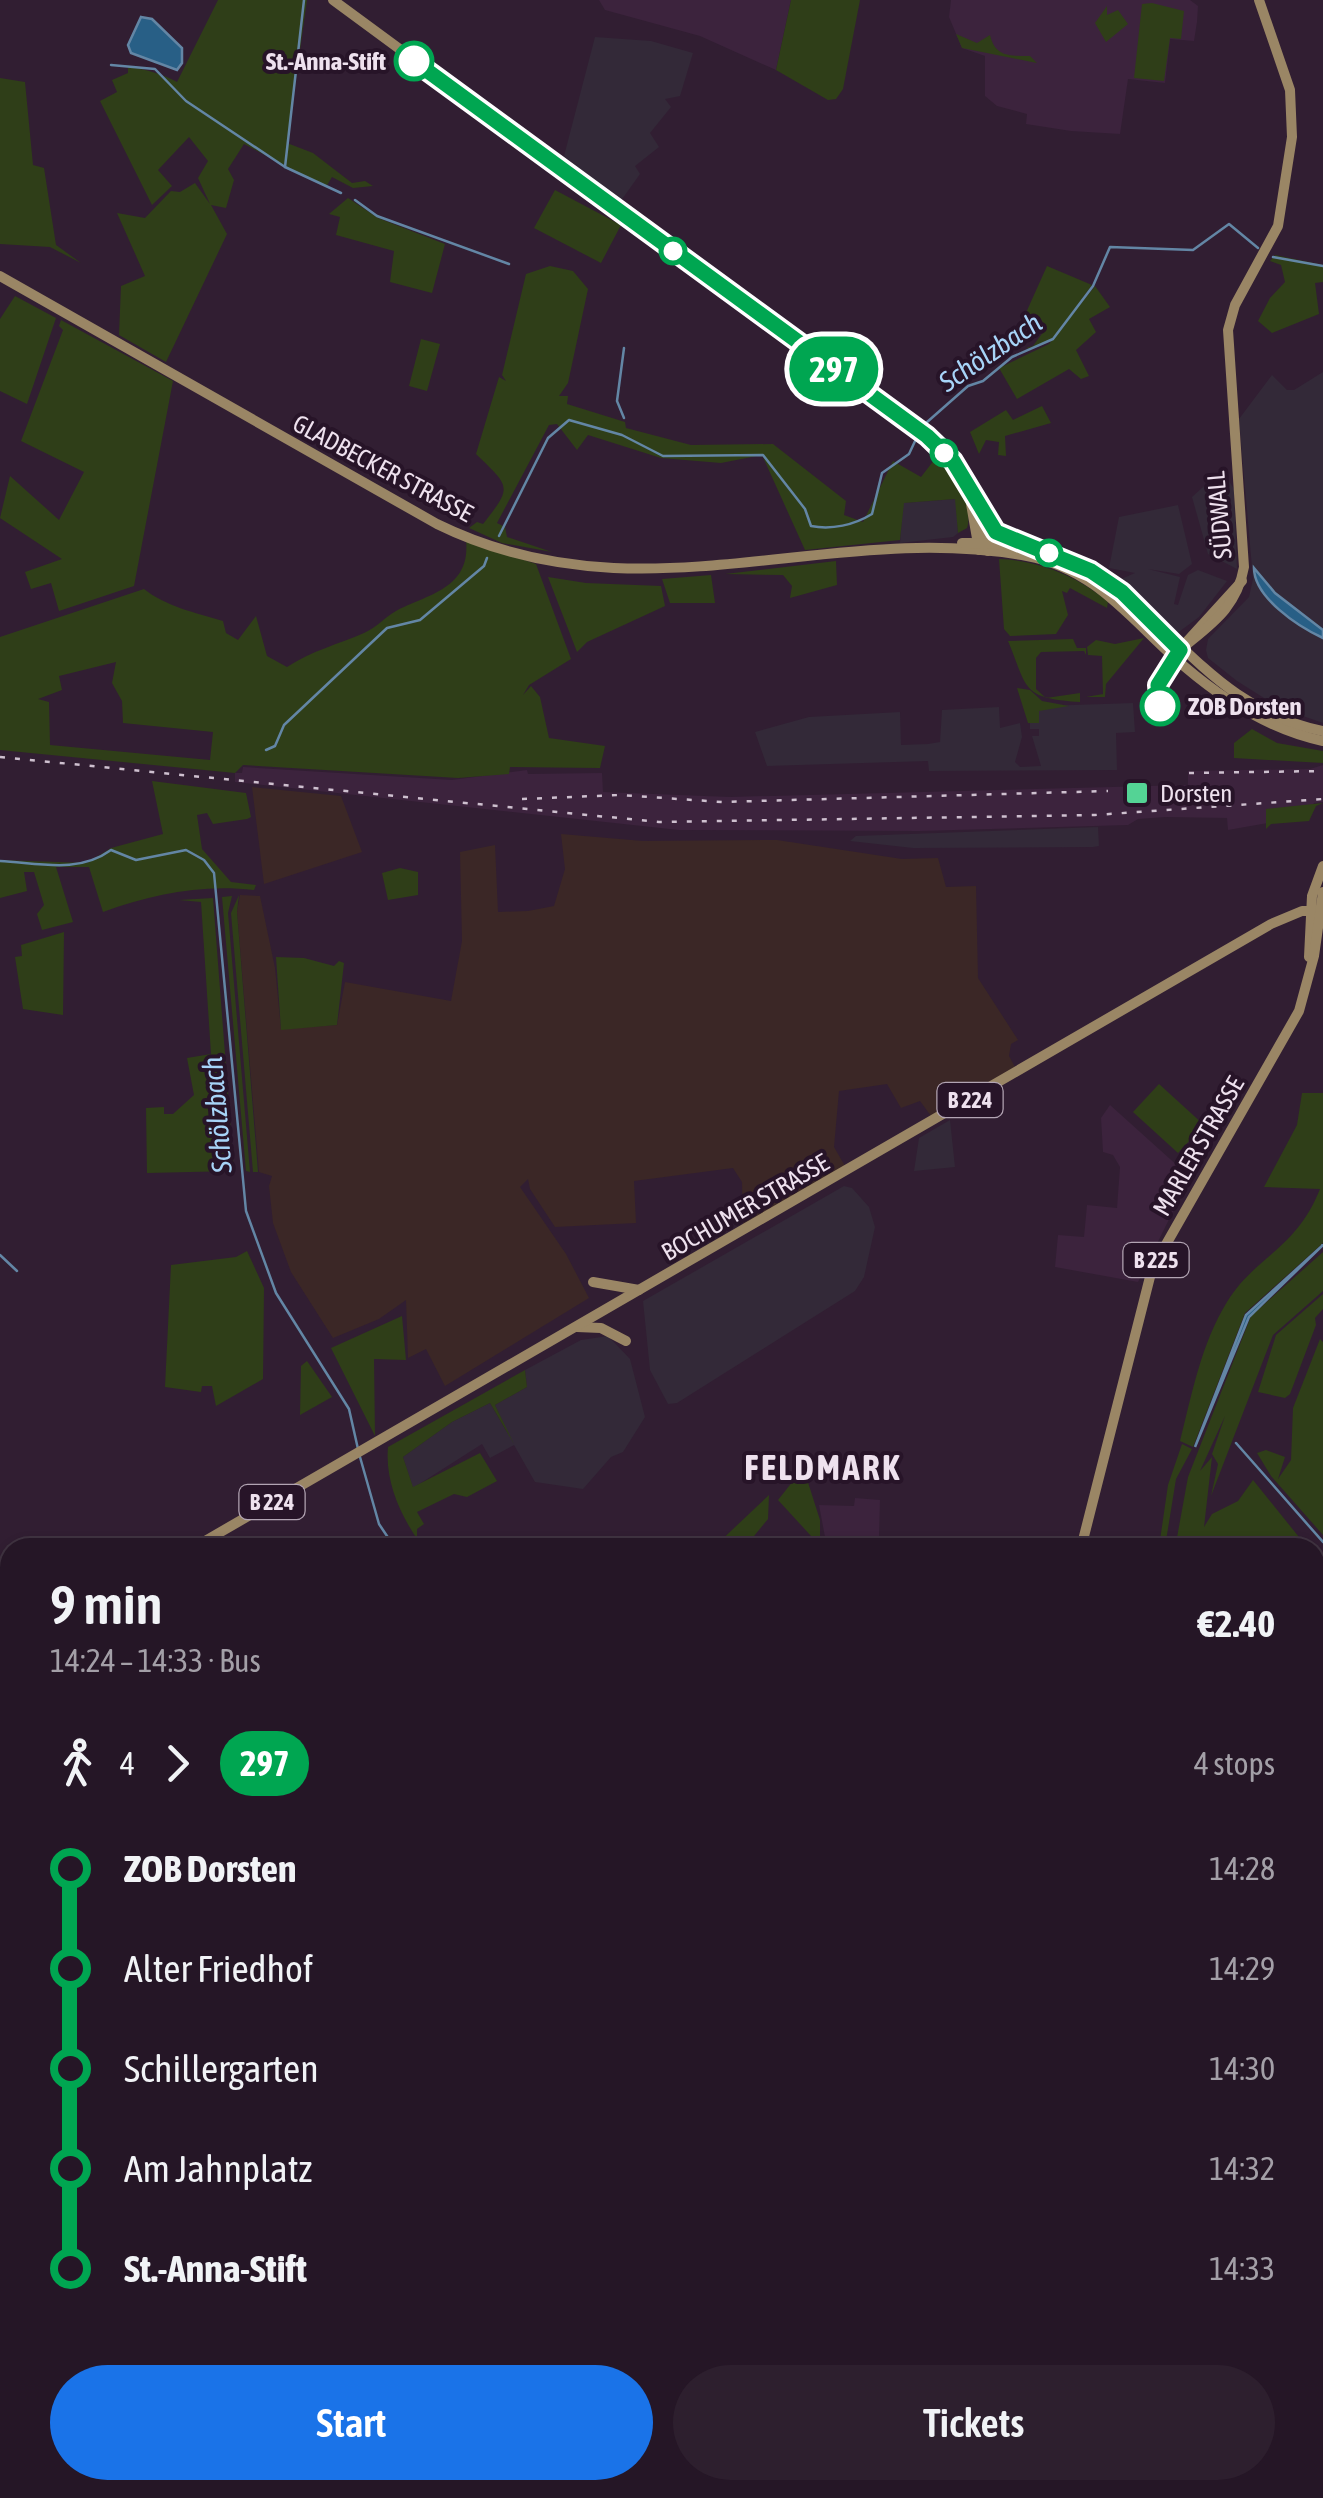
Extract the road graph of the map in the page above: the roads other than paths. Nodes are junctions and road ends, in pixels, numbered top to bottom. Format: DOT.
graph roads {
  1 [pos="333,0"];
  2 [pos="1259,0"];
  3 [pos="0,276"];
  4 [pos="966,482"];
  5 [pos="980,511"];
  6 [pos="983,547"];
  7 [pos="1029,548"];
  8 [pos="1242,582"];
  9 [pos="1201,636"];
  10 [pos="1177,653"];
  11 [pos="1204,670"];
  12 [pos="1323,731"];
  13 [pos="1323,741"];
  14 [pos="1323,866"];
  15 [pos="1323,892"];
  16 [pos="1315,912"];
  17 [pos="593,1282"];
  18 [pos="640,1290"];
  19 [pos="576,1327"];
  20 [pos="626,1341"];
  21 [pos="209,1538"];
  22 [pos="1084,1538"];
  1 -- 4 [label="main road"];
  2 -- 8 [label="main road, SÜDWALL"];
  3 -- 6 [label="main road, GLADBECKER STRASSE"];
  4 -- 5 [label="main road"];
  4 -- 6 [label="main road"];
  5 -- 6 [label="main road"];
  5 -- 7 [label="main road"];
  6 -- 7 [label="main road"];
  6 -- 10 [label="main road, GLADBECKER STRASSE"];
  7 -- 10 [label="main road"];
  8 -- 9 [label="main road"];
  8 -- 10 [label="main road"];
  9 -- 10 [label="main road"];
  9 -- 11 [label="main road"];
  10 -- 11 [label="main road"];
  10 -- 13 [label="main road"];
  11 -- 12 [label="main road"];
  14 -- 16 [label="main road"];
  15 -- 16 [label="main road"];
  16 -- 18 [label="main road, BOCHUMER STRASSE / B 224"];
  16 -- 22 [label="main road, MARLER STRASSE / B 225"];
  17 -- 18 [label="main road"];
  18 -- 19 [label="main road, BOCHUMER STRASSE / B 224"];
  19 -- 20 [label="main road"];
  19 -- 21 [label="main road, BOCHUMER STRASSE / B 224"];
}
